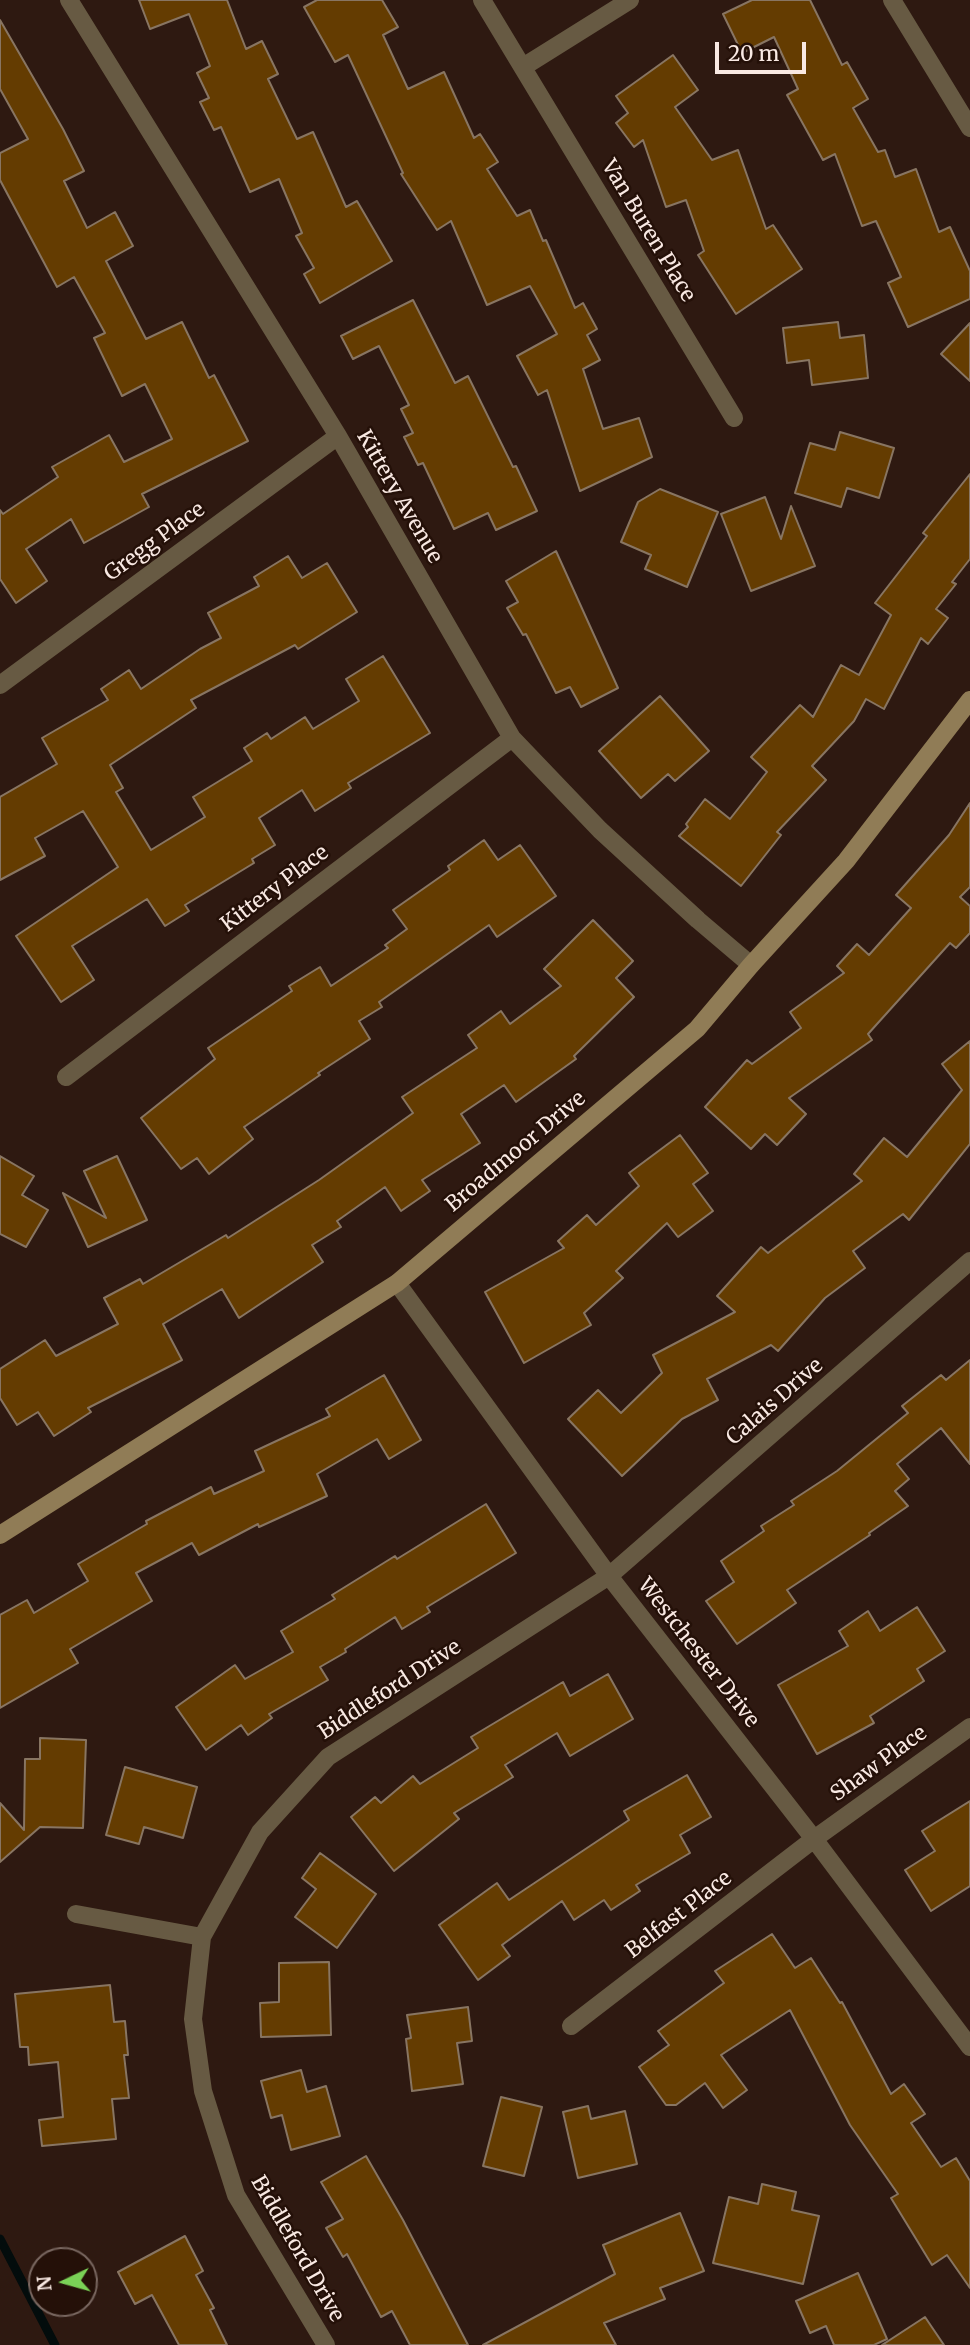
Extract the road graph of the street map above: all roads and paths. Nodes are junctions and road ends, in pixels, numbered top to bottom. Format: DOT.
graph roads {
  1 [pos="69,0"];
  2 [pos="482,0"];
  3 [pos="630,0"];
  4 [pos="892,0"];
  5 [pos="523,67"];
  6 [pos="970,128"];
  7 [pos="734,418"];
  8 [pos="338,436"];
  9 [pos="0,685"];
  10 [pos="970,700"];
  11 [pos="512,738"];
  12 [pos="751,964"];
  13 [pos="66,1077"];
  14 [pos="970,1261"];
  15 [pos="397,1283"];
  16 [pos="0,1535"];
  17 [pos="609,1576"];
  18 [pos="970,1727"];
  19 [pos="814,1839"];
  20 [pos="76,1914"];
  21 [pos="202,1937"];
  22 [pos="571,2026"];
  23 [pos="970,2047"];
  24 [pos="326,2345"];
  1 -- 8 [label="street, Kittery Avenue"];
  2 -- 5 [label="street, Van Buren Place"];
  3 -- 5 [label="street"];
  4 -- 6 [label="street"];
  5 -- 7 [label="street, Van Buren Place"];
  8 -- 9 [label="street, Gregg Place"];
  8 -- 11 [label="street, Kittery Avenue"];
  10 -- 12 [label="street, Broadmoor Drive"];
  11 -- 12 [label="street, Kittery Avenue"];
  11 -- 13 [label="street, Kittery Place"];
  12 -- 15 [label="street, Broadmoor Drive"];
  14 -- 17 [label="street, Calais Drive"];
  15 -- 16 [label="street, Broadmoor Drive"];
  15 -- 17 [label="street, Westchester Drive"];
  17 -- 19 [label="street, Westchester Drive"];
  17 -- 21 [label="street, Biddleford Drive"];
  18 -- 19 [label="street, Shaw Place"];
  19 -- 22 [label="street, Belfast Place"];
  19 -- 23 [label="street, Westchester Drive"];
  20 -- 21 [label="street"];
  21 -- 24 [label="street, Biddleford Drive"];
}
